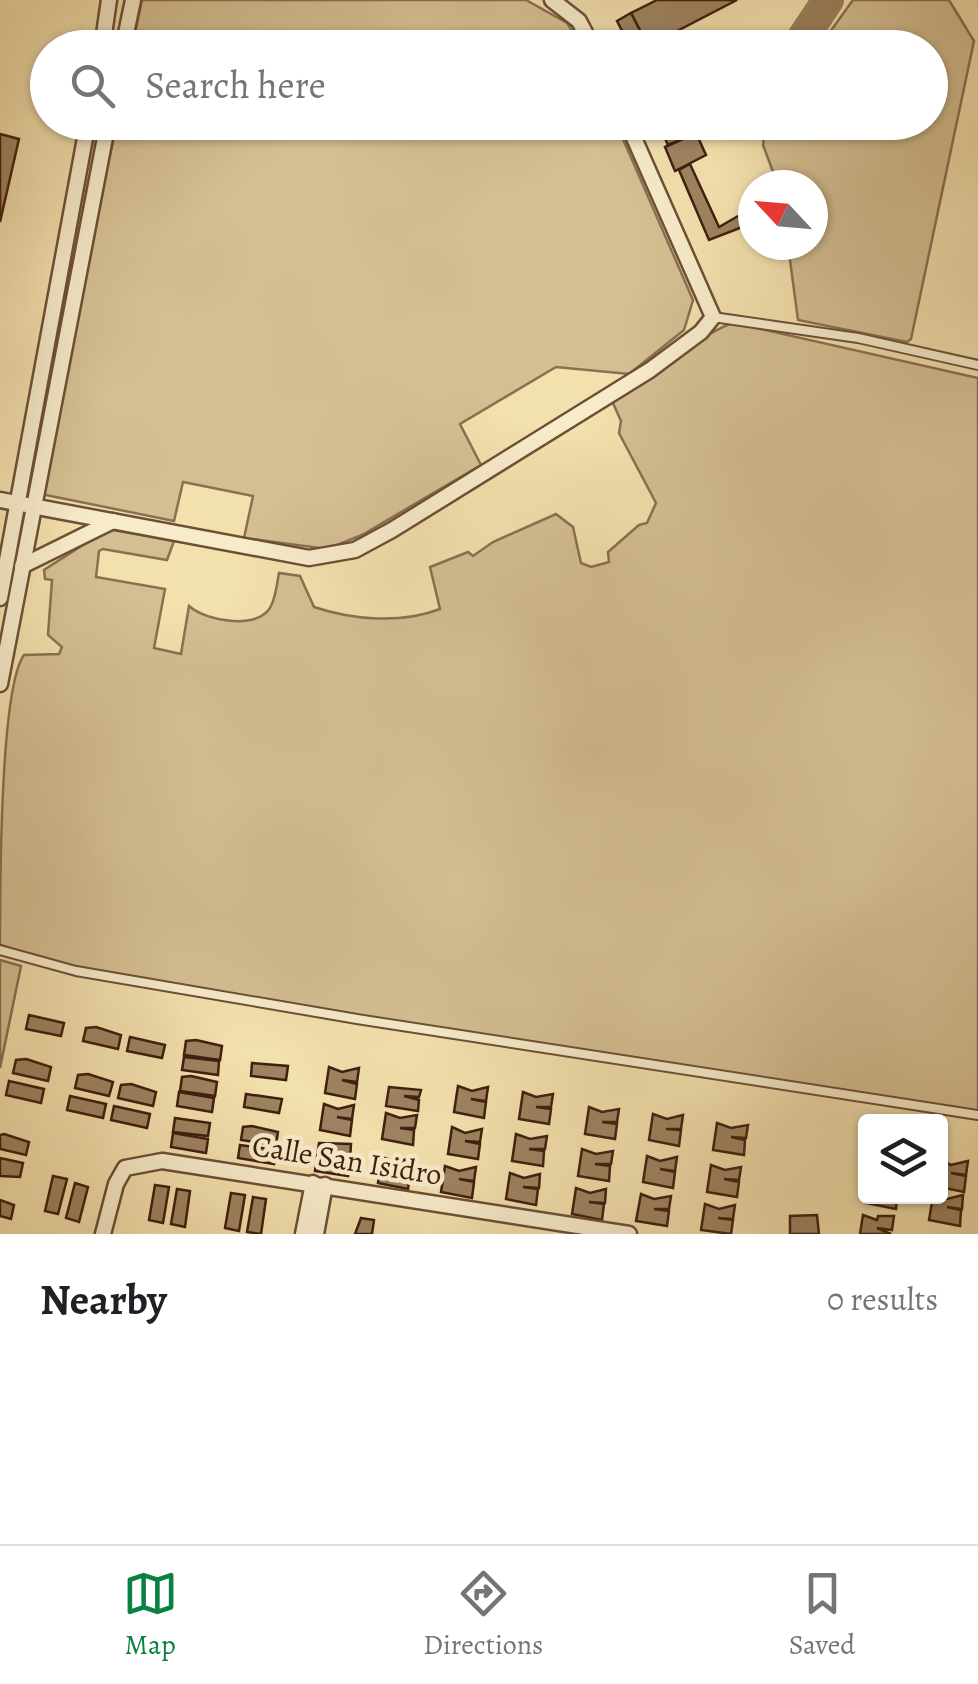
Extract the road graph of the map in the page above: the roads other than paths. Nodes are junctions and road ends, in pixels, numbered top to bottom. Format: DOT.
graph roads {
  1 [pos="109,0"];
  2 [pos="133,0"];
  3 [pos="552,0"];
  4 [pos="105,30"];
  5 [pos="127,30"];
  6 [pos="583,30"];
  7 [pos="85,140"];
  8 [pos="104,140"];
  9 [pos="635,140"];
  10 [pos="713,317"];
  11 [pos="978,365"];
  12 [pos="0,500"];
  13 [pos="26,505"];
  14 [pos="114,520"];
  15 [pos="22,566"];
  16 [pos="0,598"];
  17 [pos="0,684"];
  18 [pos="0,950"];
  19 [pos="978,1116"];
  20 [pos="319,1184"];
  21 [pos="103,1234"];
  22 [pos="304,1234"];
  23 [pos="316,1234"];
  24 [pos="630,1234"];
  1 -- 4 [label="street"];
  2 -- 5 [label="street"];
  3 -- 6 [label="street"];
  7 -- 13 [label="street"];
  8 -- 13 [label="street"];
  9 -- 10 [label="street"];
  10 -- 11 [label="lane"];
  10 -- 14 [label="street"];
  12 -- 13 [label="street"];
  13 -- 14 [label="street"];
  13 -- 15 [label="street"];
  13 -- 16 [label="street"];
  14 -- 15 [label="street"];
  15 -- 17 [label="street"];
  18 -- 19 [label="lane"];
  20 -- 21 [label="street, Calle San Isidro"];
  20 -- 22 [label="street"];
  20 -- 23 [label="street"];
  20 -- 24 [label="street, Calle San Isidro"];
}
